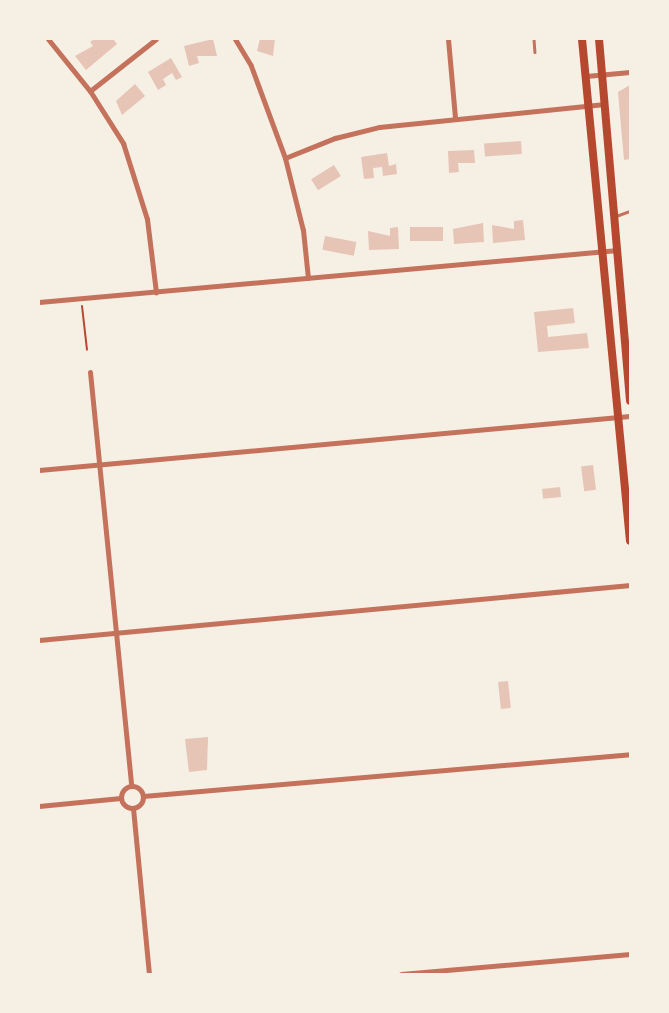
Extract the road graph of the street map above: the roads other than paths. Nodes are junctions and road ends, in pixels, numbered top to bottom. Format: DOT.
graph roads {
  1 [pos="48,39"];
  2 [pos="156,39"];
  3 [pos="235,39"];
  4 [pos="448,39"];
  5 [pos="534,39"];
  6 [pos="582,39"];
  7 [pos="599,39"];
  8 [pos="536,52"];
  9 [pos="630,72"];
  10 [pos="602,74"];
  11 [pos="586,76"];
  12 [pos="90,90"];
  13 [pos="605,104"];
  14 [pos="588,105"];
  15 [pos="455,118"];
  16 [pos="285,158"];
  17 [pos="630,211"];
  18 [pos="616,216"];
  19 [pos="619,250"];
  20 [pos="602,251"];
  21 [pos="308,278"];
  22 [pos="156,292"];
  23 [pos="39,302"];
  24 [pos="90,372"];
  25 [pos="629,384"];
  26 [pos="615,385"];
  27 [pos="630,401"];
  28 [pos="630,416"];
  29 [pos="618,417"];
  30 [pos="100,465"];
  31 [pos="39,470"];
  32 [pos="630,541"];
  33 [pos="630,585"];
  34 [pos="116,633"];
  35 [pos="39,640"];
  36 [pos="630,754"];
  37 [pos="132,786"];
  38 [pos="143,796"];
  39 [pos="121,798"];
  40 [pos="39,806"];
  41 [pos="133,808"];
  42 [pos="630,954"];
  43 [pos="149,974"];
  44 [pos="401,974"];
  1 -- 12 [label="street"];
  2 -- 12 [label="street"];
  3 -- 16 [label="street"];
  4 -- 15 [label="street"];
  5 -- 8 [label="lane"];
  6 -- 11 [label="main road"];
  7 -- 10 [label="main road"];
  9 -- 10 [label="street"];
  10 -- 11 [label="street"];
  10 -- 13 [label="main road"];
  11 -- 14 [label="main road"];
  12 -- 22 [label="street"];
  13 -- 14 [label="street"];
  13 -- 18 [label="main road"];
  14 -- 15 [label="street"];
  14 -- 20 [label="main road"];
  15 -- 16 [label="street"];
  16 -- 21 [label="street"];
  17 -- 18 [label="lane"];
  18 -- 19 [label="main road"];
  19 -- 20 [label="street"];
  19 -- 25 [label="main road"];
  20 -- 21 [label="street"];
  20 -- 26 [label="main road"];
  21 -- 22 [label="street"];
  22 -- 23 [label="street"];
  24 -- 30 [label="street"];
  25 -- 26 [label="street"];
  25 -- 27 [label="main road"];
  26 -- 29 [label="main road"];
  28 -- 29 [label="street"];
  29 -- 30 [label="street"];
  29 -- 32 [label="main road"];
  30 -- 31 [label="street"];
  30 -- 34 [label="street"];
  33 -- 34 [label="street"];
  34 -- 35 [label="street"];
  34 -- 37 [label="street"];
  36 -- 38 [label="street"];
  37 -- 38 [label="street"];
  37 -- 39 [label="street"];
  38 -- 41 [label="street"];
  39 -- 40 [label="street"];
  39 -- 41 [label="street"];
  41 -- 43 [label="street"];
  42 -- 44 [label="street"];
}
